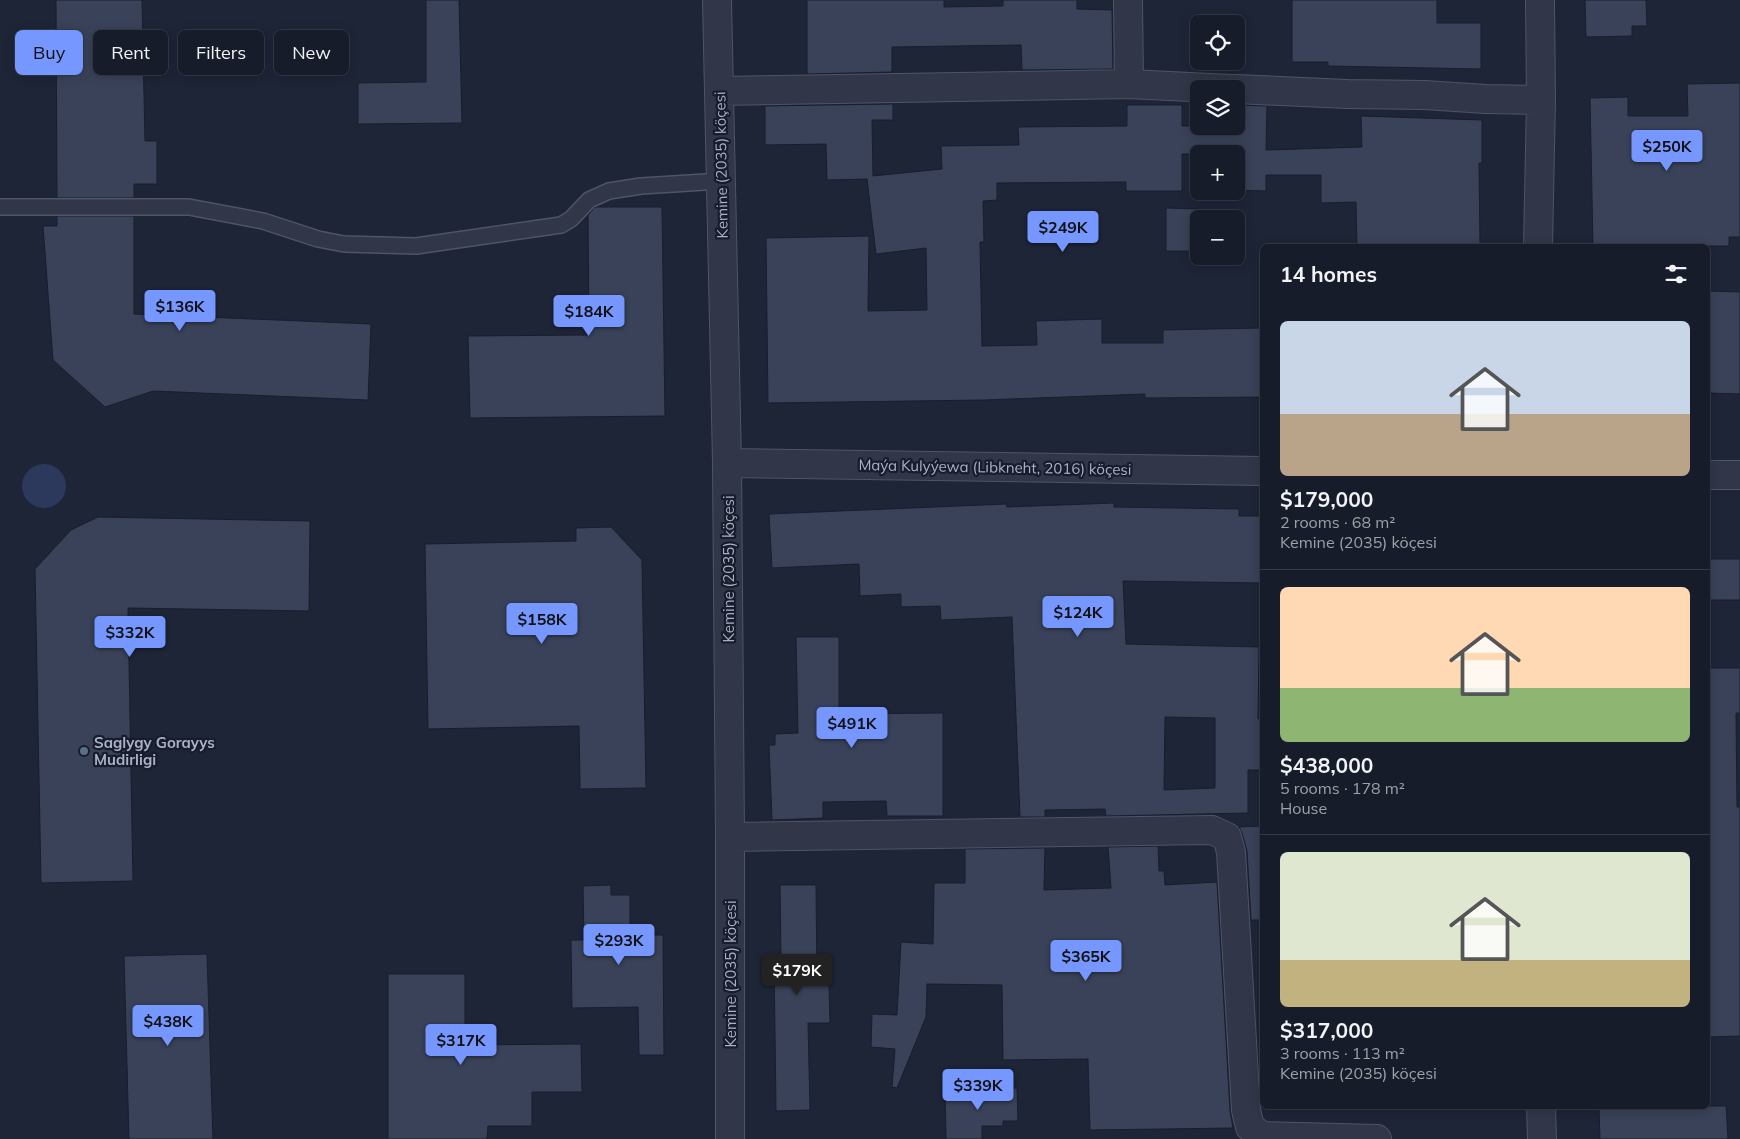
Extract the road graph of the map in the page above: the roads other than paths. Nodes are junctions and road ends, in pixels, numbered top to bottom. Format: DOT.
graph roads {
  1 [pos="718,0"];
  2 [pos="1128,0"];
  3 [pos="1540,0"];
  4 [pos="1129,84"];
  5 [pos="1190,87"];
  6 [pos="1245,89"];
  7 [pos="719,90"];
  8 [pos="1541,100"];
  9 [pos="721,181"];
  10 [pos="0,207"];
  11 [pos="1538,244"];
  12 [pos="727,463"];
  13 [pos="1260,471"];
  14 [pos="1710,475"];
  15 [pos="1740,475"];
  16 [pos="730,837"];
  17 [pos="1541,1109"];
  18 [pos="730,1139"];
  19 [pos="1377,1139"];
  20 [pos="1542,1139"];
  1 -- 7 [label="street, Kemine (2035) köçesi"];
  2 -- 4 [label="street"];
  3 -- 8 [label="street"];
  4 -- 5 [label="street"];
  4 -- 7 [label="street"];
  6 -- 8 [label="street"];
  7 -- 9 [label="street, Kemine (2035) köçesi"];
  8 -- 11 [label="street"];
  9 -- 10 [label="lane"];
  9 -- 12 [label="street, Kemine (2035) köçesi"];
  12 -- 13 [label="street, Maýa Kulyýewa (Libkneht, 2016) köçesi"];
  12 -- 16 [label="street, Kemine (2035) köçesi"];
  14 -- 15 [label="street"];
  16 -- 18 [label="street, Kemine (2035) köçesi"];
  16 -- 19 [label="street"];
  17 -- 20 [label="street"];
}
